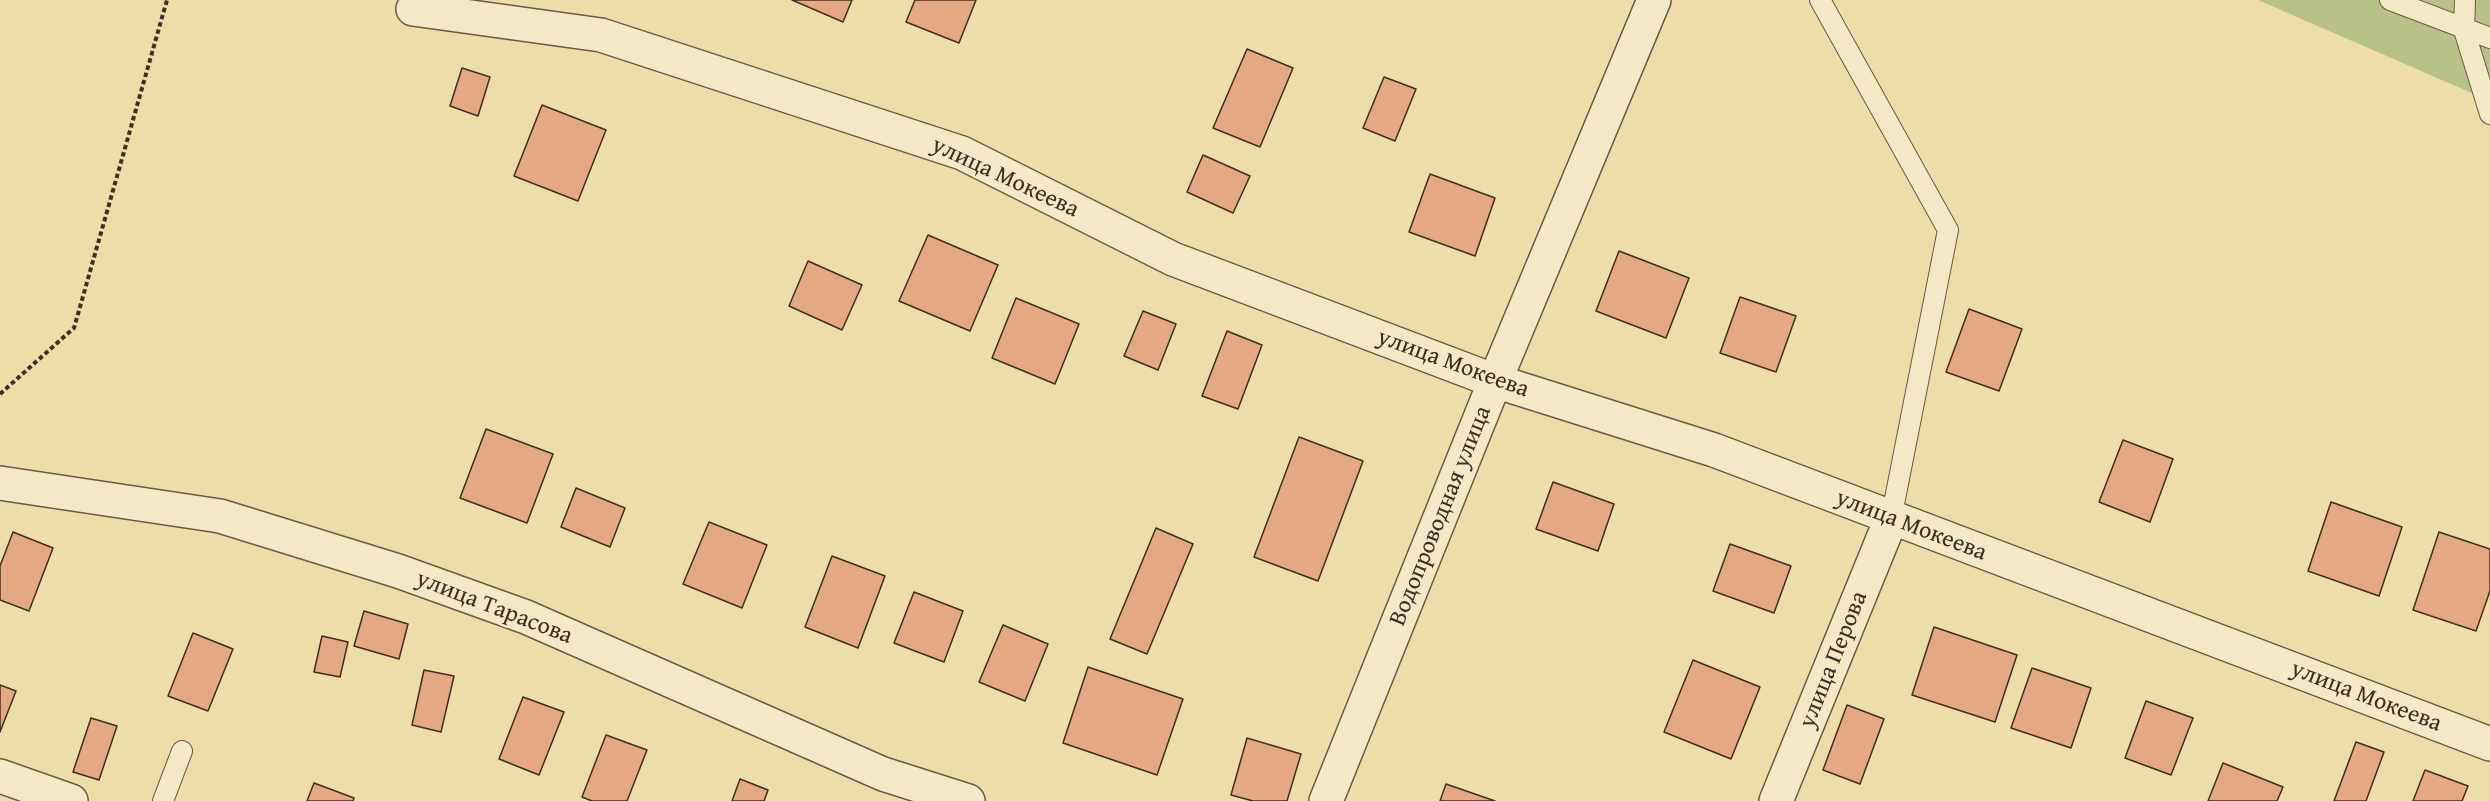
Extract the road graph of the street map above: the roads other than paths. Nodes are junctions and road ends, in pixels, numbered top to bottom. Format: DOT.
graph roads {
  1 [pos="1654,0"];
  2 [pos="1820,0"];
  3 [pos="2390,0"];
  4 [pos="2465,0"];
  5 [pos="413,9"];
  6 [pos="2464,30"];
  7 [pos="2490,38"];
  8 [pos="2490,114"];
  9 [pos="1495,381"];
  10 [pos="0,483"];
  11 [pos="1891,519"];
  12 [pos="2490,744"];
  13 [pos="183,750"];
  14 [pos="0,776"];
  15 [pos="71,801"];
  16 [pos="163,801"];
  17 [pos="968,801"];
  18 [pos="1326,801"];
  19 [pos="1776,801"];
  1 -- 9 [label="street, Водопроводная улица"];
  2 -- 11 [label="lane"];
  3 -- 6 [label="lane"];
  4 -- 6 [label="lane"];
  5 -- 9 [label="street, улица Мокеева"];
  6 -- 7 [label="lane"];
  6 -- 8 [label="lane"];
  9 -- 11 [label="street, улица Мокеева"];
  9 -- 18 [label="street, Водопроводная улица"];
  10 -- 17 [label="street, улица Тарасова"];
  11 -- 12 [label="street, улица Мокеева"];
  11 -- 19 [label="street, улица Перова"];
  13 -- 16 [label="lane"];
  14 -- 15 [label="street"];
}
